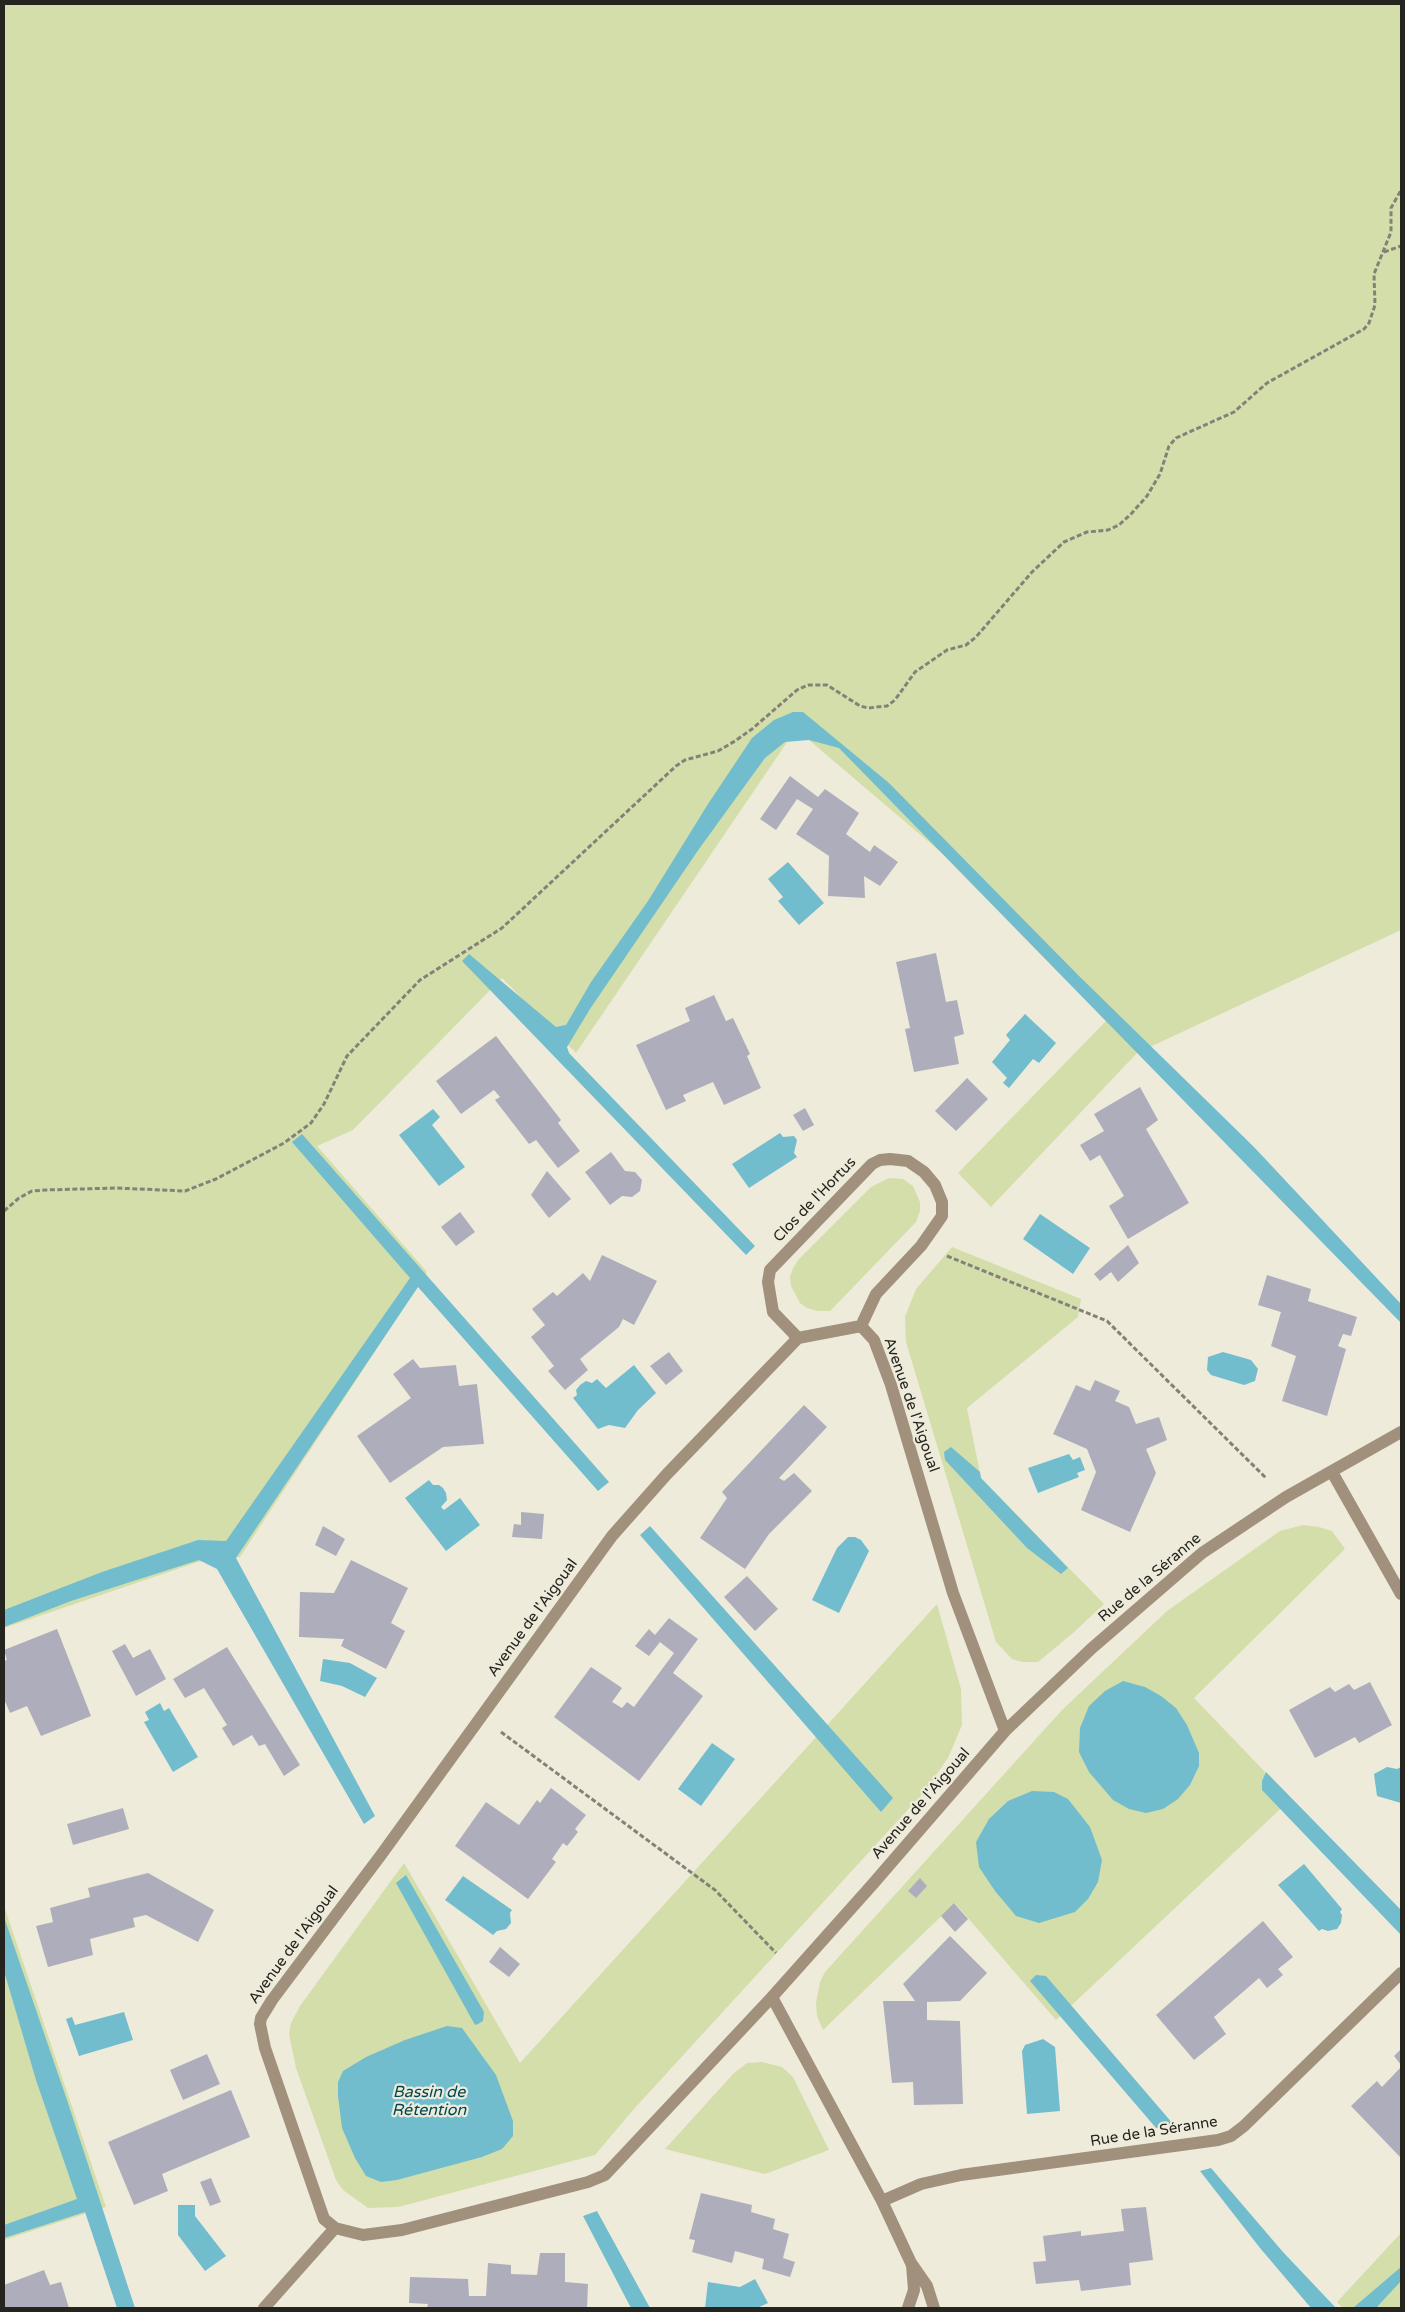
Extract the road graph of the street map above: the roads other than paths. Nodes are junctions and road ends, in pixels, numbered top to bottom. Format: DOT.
graph roads {
  1 [pos="861,1326"];
  2 [pos="798,1338"];
  3 [pos="1401,1432"];
  4 [pos="1332,1472"];
  5 [pos="1401,1594"];
  6 [pos="1005,1731"];
  7 [pos="1401,1973"];
  8 [pos="772,1997"];
  9 [pos="882,2201"];
  10 [pos="335,2228"];
  11 [pos="911,2263"];
  12 [pos="264,2308"];
  13 [pos="908,2308"];
  14 [pos="934,2308"];
  1 -- 2 [label="street"];
  1 -- 2 [label="street, Clos de l'Hortus"];
  1 -- 6 [label="street, Avenue de l'Aigoual"];
  2 -- 10 [label="street, Avenue de l'Aigoual"];
  3 -- 4 [label="street, Rue de la Séranne"];
  4 -- 5 [label="street"];
  4 -- 6 [label="street, Rue de la Séranne"];
  6 -- 8 [label="street, Avenue de l'Aigoual"];
  7 -- 9 [label="street, Rue de la Séranne"];
  8 -- 9 [label="street"];
  8 -- 10 [label="street, Avenue de l'Aigoual"];
  9 -- 11 [label="street"];
  10 -- 12 [label="street"];
  11 -- 13 [label="street"];
  11 -- 14 [label="street"];
}
